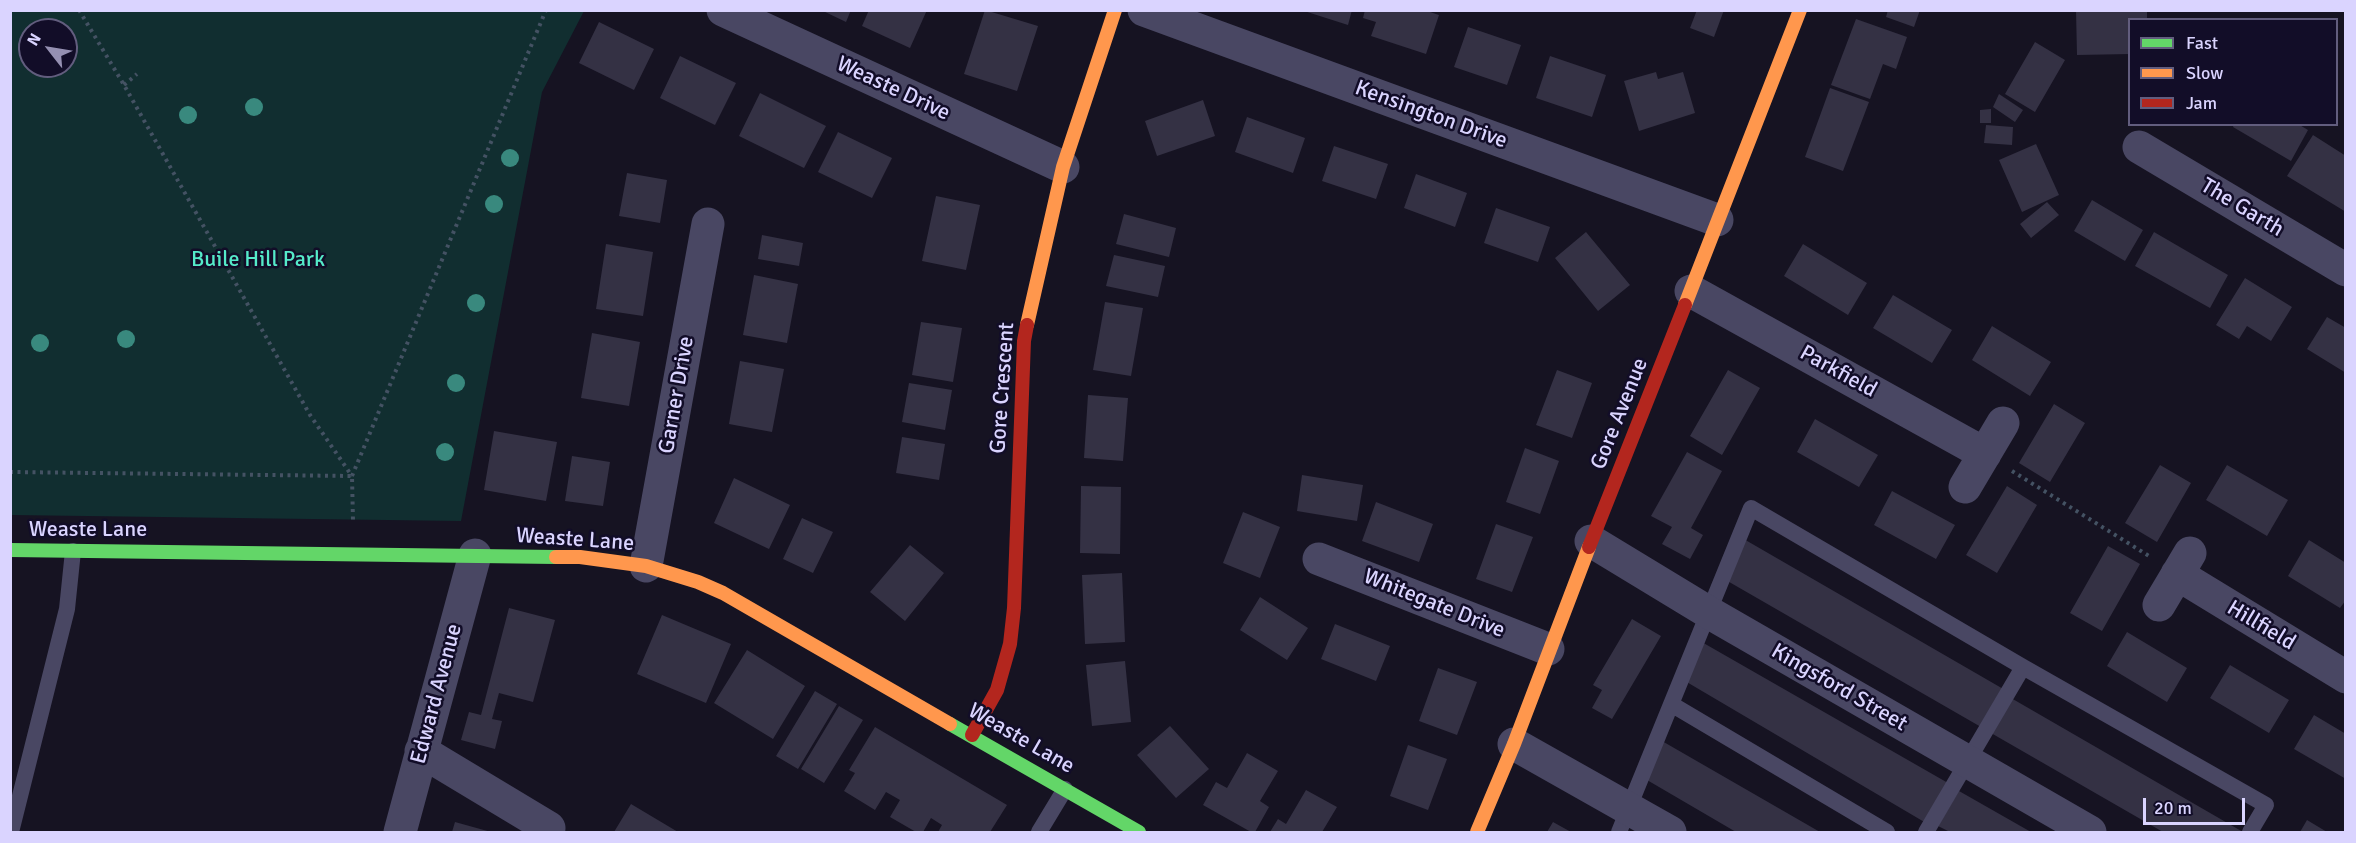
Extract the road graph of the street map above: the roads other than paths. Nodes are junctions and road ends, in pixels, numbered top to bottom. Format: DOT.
graph roads {
  1 [pos="723,10"];
  2 [pos="1115,10"];
  3 [pos="1144,10"];
  4 [pos="1800,10"];
  5 [pos="2139,147"];
  6 [pos="1063,167"];
  7 [pos="1717,220"];
  8 [pos="708,224"];
  9 [pos="2346,270"];
  10 [pos="1691,291"];
  11 [pos="2003,423"];
  12 [pos="1985,454"];
  13 [pos="1965,487"];
  14 [pos="1590,541"];
  15 [pos="10,550"];
  16 [pos="73,551"];
  17 [pos="475,555"];
  18 [pos="1319,559"];
  19 [pos="646,566"];
  20 [pos="2159,604"];
  21 [pos="1708,612"];
  22 [pos="1548,649"];
  23 [pos="2023,667"];
  24 [pos="2346,677"];
  25 [pos="1671,704"];
  26 [pos="972,735"];
  27 [pos="1514,744"];
  28 [pos="421,751"];
  29 [pos="1967,762"];
  30 [pos="1065,789"];
  31 [pos="1624,821"];
  32 [pos="549,828"];
  33 [pos="11,832"];
  34 [pos="400,832"];
  35 [pos="1039,832"];
  36 [pos="1139,832"];
  37 [pos="1477,832"];
  38 [pos="1670,832"];
  39 [pos="1887,832"];
  40 [pos="1926,832"];
  41 [pos="2090,832"];
  42 [pos="2250,832"];
  1 -- 6 [label="street, Weaste Drive"];
  2 -- 6 [label="street, Gore Crescent"];
  3 -- 7 [label="street, Kensington Drive"];
  4 -- 7 [label="street, Gore Avenue"];
  5 -- 9 [label="street, The Garth"];
  6 -- 26 [label="street, Gore Crescent"];
  7 -- 10 [label="street, Gore Avenue"];
  8 -- 19 [label="street, Garner Drive"];
  10 -- 12 [label="street, Parkfield"];
  10 -- 14 [label="street, Gore Avenue"];
  11 -- 12 [label="street"];
  12 -- 13 [label="street"];
  14 -- 21 [label="street, Kingsford Street"];
  14 -- 22 [label="street, Gore Avenue"];
  15 -- 16 [label="street, Weaste Lane"];
  16 -- 17 [label="street, Weaste Lane"];
  16 -- 33 [label="lane"];
  17 -- 19 [label="street, Weaste Lane"];
  17 -- 28 [label="street, Edward Avenue"];
  18 -- 22 [label="street, Whitegate Drive"];
  19 -- 26 [label="street, Weaste Lane"];
  20 -- 24 [label="street, Hillfield"];
  21 -- 23 [label="lane"];
  21 -- 25 [label="lane"];
  21 -- 29 [label="street, Kingsford Street"];
  22 -- 27 [label="street, Gore Avenue"];
  23 -- 29 [label="lane"];
  23 -- 42 [label="lane"];
  25 -- 31 [label="lane"];
  25 -- 39 [label="lane"];
  26 -- 30 [label="street, Weaste Lane"];
  27 -- 31 [label="street"];
  27 -- 37 [label="street, Gore Avenue"];
  28 -- 32 [label="street"];
  28 -- 34 [label="street, Edward Avenue"];
  29 -- 40 [label="lane"];
  29 -- 41 [label="street, Kingsford Street"];
  30 -- 35 [label="lane"];
  30 -- 36 [label="street, Weaste Lane"];
  31 -- 38 [label="street"];
}
